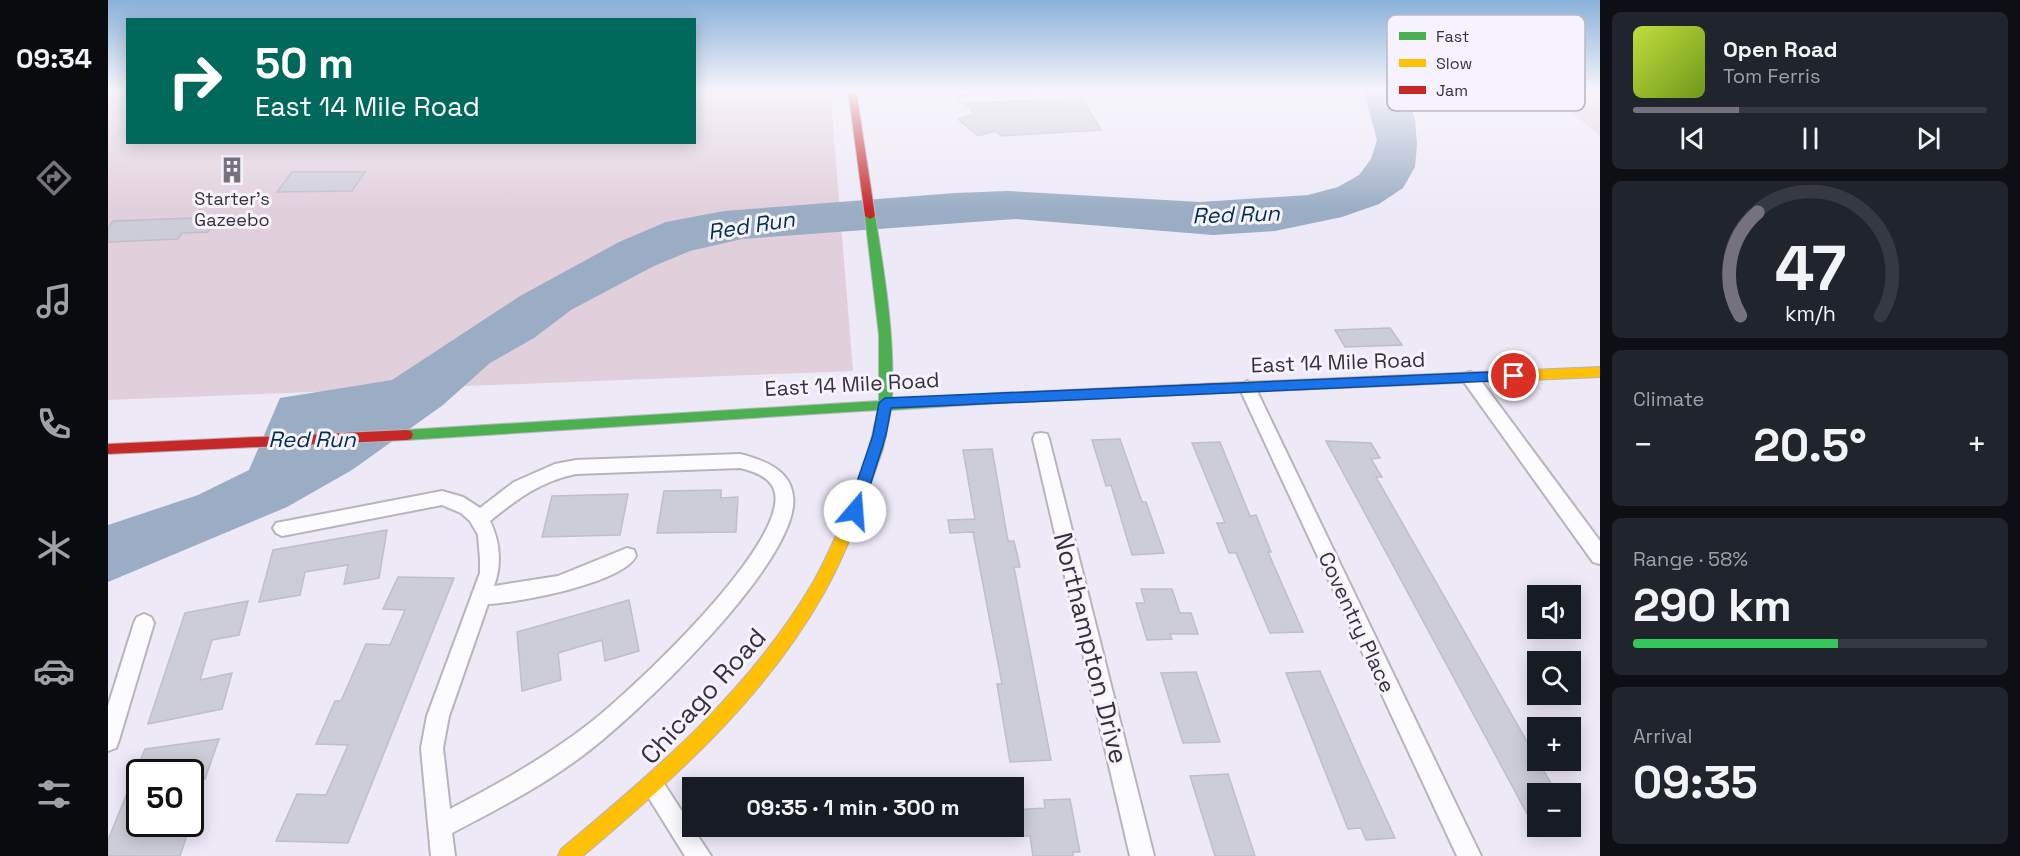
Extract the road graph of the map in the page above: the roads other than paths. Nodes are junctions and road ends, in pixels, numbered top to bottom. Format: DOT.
graph roads {
  1 [pos="858,130"];
  2 [pos="1600,372"];
  3 [pos="1470,378"];
  4 [pos="1247,387"];
  5 [pos="885,403"];
  6 [pos="1041,439"];
  7 [pos="108,449"];
  8 [pos="479,519"];
  9 [pos="282,528"];
  10 [pos="627,556"];
  11 [pos="1600,556"];
  12 [pos="483,595"];
  13 [pos="144,623"];
  14 [pos="108,740"];
  15 [pos="653,787"];
  16 [pos="439,827"];
  17 [pos="443,856"];
  18 [pos="568,856"];
  19 [pos="699,856"];
  20 [pos="1142,856"];
  21 [pos="1469,856"];
  1 -- 5 [label="main road, Chicago Road"];
  2 -- 3 [label="main road, East 14 Mile Road"];
  3 -- 4 [label="main road, East 14 Mile Road"];
  3 -- 11 [label="street"];
  4 -- 5 [label="main road, East 14 Mile Road"];
  4 -- 21 [label="street, Coventry Place"];
  5 -- 7 [label="main road, East 14 Mile Road"];
  5 -- 15 [label="main road, Chicago Road"];
  6 -- 20 [label="street, Northampton Drive"];
  8 -- 9 [label="street"];
  8 -- 12 [label="street"];
  8 -- 16 [label="street"];
  10 -- 12 [label="street"];
  12 -- 16 [label="street"];
  13 -- 14 [label="street"];
  15 -- 18 [label="main road, Chicago Road"];
  15 -- 19 [label="street"];
  16 -- 17 [label="street"];
}
